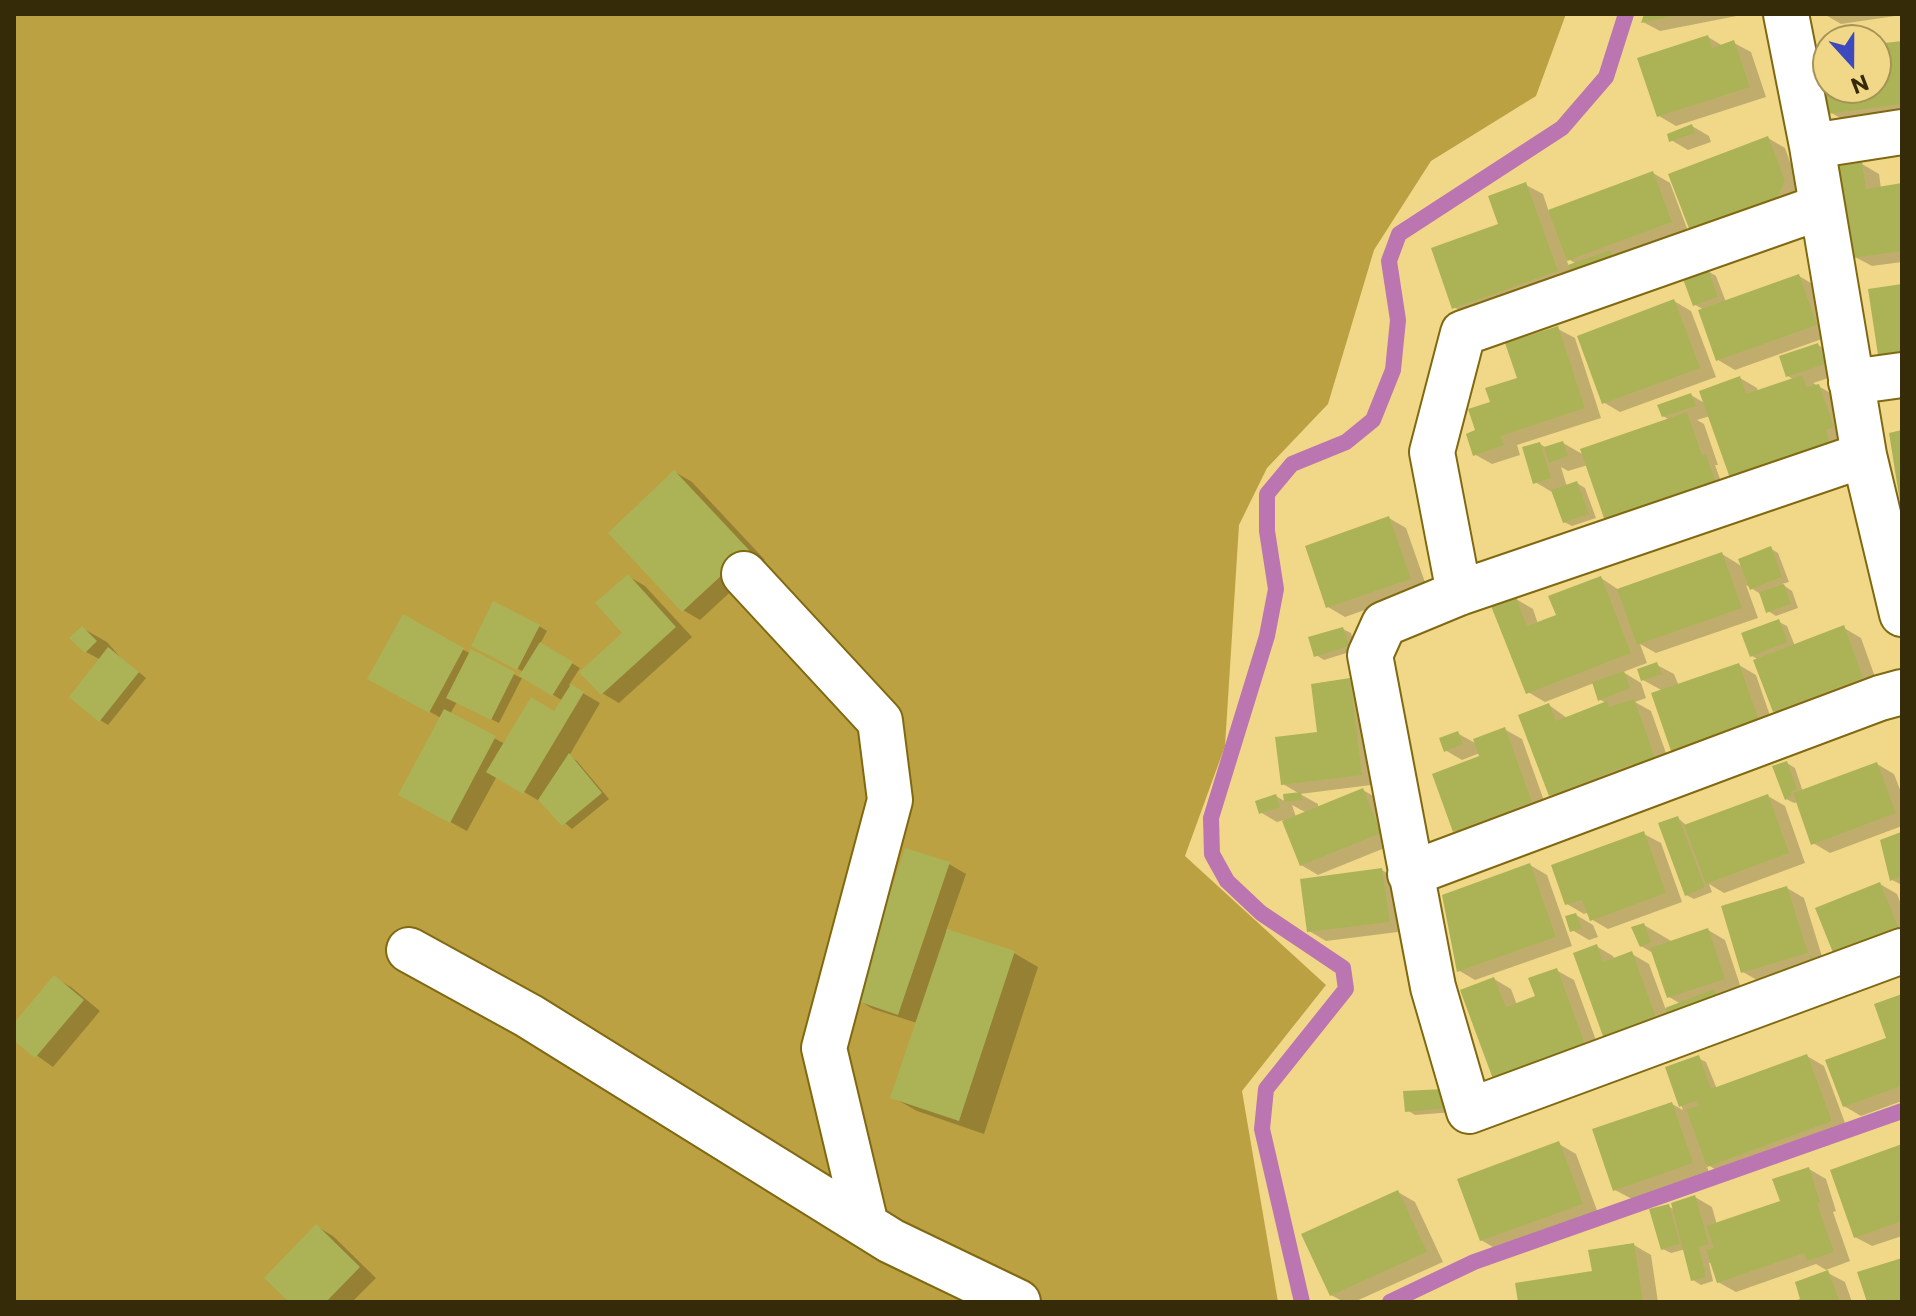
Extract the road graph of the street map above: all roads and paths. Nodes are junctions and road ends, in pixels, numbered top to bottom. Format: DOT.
graph roads {
  1 [pos="1786,14"];
  2 [pos="1902,132"];
  3 [pos="1812,146"];
  4 [pos="1821,207"];
  5 [pos="1902,375"];
  6 [pos="1851,382"];
  7 [pos="1864,455"];
  8 [pos="744,574"];
  9 [pos="1459,593"];
  10 [pos="1902,614"];
  11 [pos="1902,692"];
  12 [pos="1410,874"];
  13 [pos="409,950"];
  14 [pos="1902,951"];
  15 [pos="866,1225"];
  16 [pos="1018,1302"];
  1 -- 3 [label="street"];
  2 -- 3 [label="street"];
  3 -- 4 [label="street"];
  4 -- 6 [label="street"];
  4 -- 9 [label="street"];
  5 -- 6 [label="street"];
  6 -- 7 [label="street"];
  7 -- 9 [label="street"];
  7 -- 10 [label="street"];
  8 -- 15 [label="street"];
  9 -- 12 [label="street"];
  11 -- 12 [label="street"];
  12 -- 14 [label="street"];
  13 -- 15 [label="street"];
  15 -- 16 [label="street"];
}
